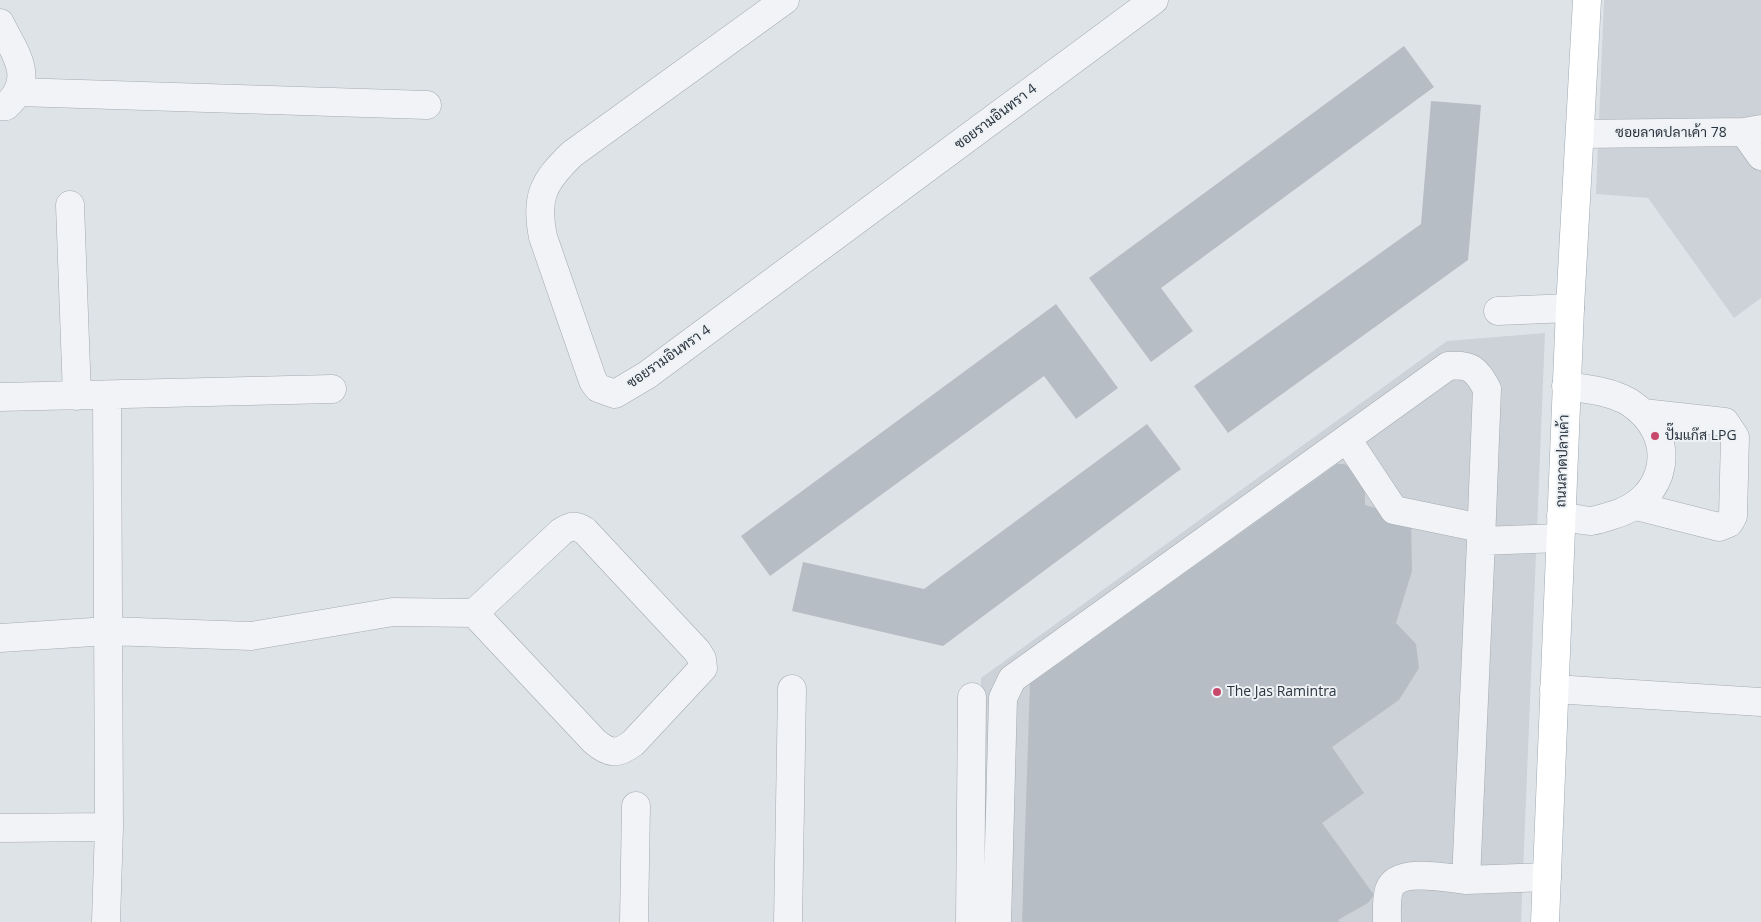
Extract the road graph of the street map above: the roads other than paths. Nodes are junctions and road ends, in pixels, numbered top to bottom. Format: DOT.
graph roads {
  1 [pos="784,0"];
  2 [pos="1154,0"];
  3 [pos="1587,0"];
  4 [pos="0,23"];
  5 [pos="9,99"];
  6 [pos="427,105"];
  7 [pos="1752,131"];
  8 [pos="1581,134"];
  9 [pos="1761,156"];
  10 [pos="70,205"];
  11 [pos="1570,308"];
  12 [pos="1498,311"];
  13 [pos="1566,386"];
  14 [pos="332,389"];
  15 [pos="77,396"];
  16 [pos="107,396"];
  17 [pos="0,398"];
  18 [pos="1643,414"];
  19 [pos="1347,439"];
  20 [pos="1636,506"];
  21 [pos="1561,527"];
  22 [pos="1481,534"];
  23 [pos="474,612"];
  24 [pos="108,631"];
  25 [pos="0,638"];
  26 [pos="792,689"];
  27 [pos="1554,689"];
  28 [pos="972,697"];
  29 [pos="1761,702"];
  30 [pos="636,806"];
  31 [pos="109,827"];
  32 [pos="0,828"];
  33 [pos="1547,877"];
  34 [pos="1466,880"];
  35 [pos="106,922"];
  36 [pos="634,922"];
  37 [pos="788,922"];
  38 [pos="970,922"];
  39 [pos="997,922"];
  40 [pos="1387,922"];
  41 [pos="1545,922"];
  1 -- 2 [label="street, ซอยรามอินทรา 4"];
  3 -- 8 [label="main road, ถนนลาดปลาเค้า"];
  4 -- 5 [label="street"];
  5 -- 6 [label="street"];
  7 -- 8 [label="street, ซอยลาดปลาเค้า 78"];
  7 -- 9 [label="street"];
  8 -- 11 [label="main road, ถนนลาดปลาเค้า"];
  10 -- 15 [label="street"];
  11 -- 12 [label="street"];
  11 -- 13 [label="main road, ถนนลาดปลาเค้า"];
  13 -- 18 [label="street"];
  13 -- 21 [label="main road, ถนนลาดปลาเค้า"];
  14 -- 16 [label="street"];
  15 -- 16 [label="street"];
  15 -- 17 [label="street"];
  16 -- 24 [label="street"];
  18 -- 20 [label="street"];
  18 -- 20 [label="street"];
  19 -- 22 [label="street"];
  19 -- 22 [label="street"];
  19 -- 39 [label="street"];
  20 -- 21 [label="street"];
  21 -- 22 [label="street"];
  21 -- 27 [label="main road, ถนนลาดปลาเค้า"];
  22 -- 34 [label="street"];
  23 -- 23 [label="street"];
  23 -- 24 [label="street"];
  24 -- 25 [label="street"];
  24 -- 31 [label="street"];
  26 -- 37 [label="street"];
  27 -- 29 [label="street"];
  27 -- 33 [label="main road, ถนนลาดปลาเค้า"];
  28 -- 38 [label="street"];
  30 -- 36 [label="street"];
  31 -- 32 [label="street"];
  31 -- 35 [label="street"];
  33 -- 34 [label="street"];
  33 -- 41 [label="main road, ถนนลาดปลาเค้า"];
  34 -- 40 [label="street"];
}
